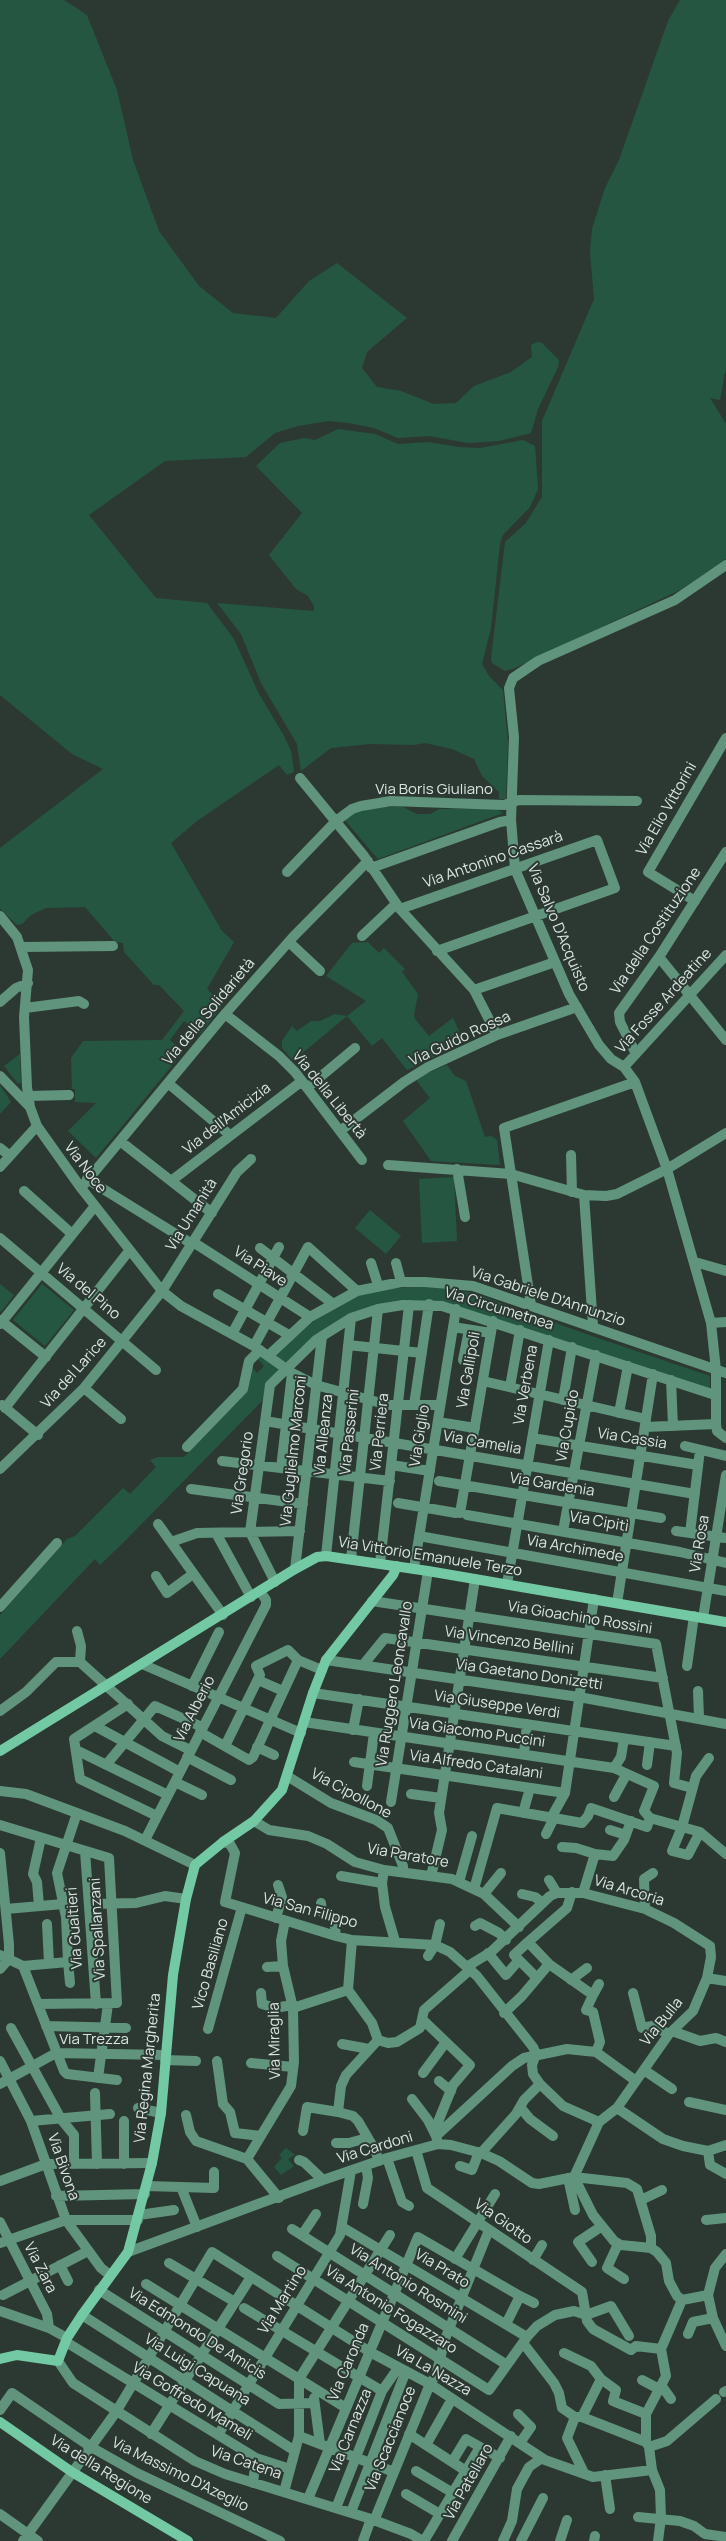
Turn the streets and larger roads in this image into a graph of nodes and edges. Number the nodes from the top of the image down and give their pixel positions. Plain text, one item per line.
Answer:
1 (726, 565) edge
2 (726, 738) edge
3 (300, 778) dead end
4 (511, 801) junction
5 (636, 801) dead end
6 (511, 820) junction
7 (336, 821) junction
8 (726, 852) edge
9 (369, 865) junction
10 (515, 869) junction
11 (287, 872) dead end
12 (695, 901) junction
13 (398, 906) junction
14 (0, 916) edge
15 (535, 916) junction
16 (362, 936) dead end
17 (288, 942) junction
18 (113, 946) dead end
19 (21, 947) junction
20 (437, 951) junction
21 (726, 954) edge
22 (659, 956) junction
23 (555, 962) junction
24 (320, 971) dead end
25 (28, 983) junction
26 (474, 990) junction
27 (690, 995) junction
28 (0, 1002) edge
29 (84, 1004) dead end
30 (577, 1007) junction
31 (25, 1008) junction
32 (225, 1014) junction
33 (497, 1035) junction
34 (726, 1040) edge
35 (356, 1048) dead end
36 (636, 1054) junction
37 (624, 1067) junction
38 (0, 1076) edge
39 (636, 1082) junction
40 (168, 1084) junction
41 (304, 1084) junction
42 (69, 1095) dead end
43 (28, 1096) junction
44 (30, 1107) junction
45 (37, 1126) junction
46 (340, 1131) junction
47 (726, 1133) edge
48 (230, 1135) junction
49 (120, 1141) junction
50 (0, 1148) edge
51 (571, 1155) dead end
52 (10, 1156) junction
53 (251, 1159) dead end
54 (362, 1160) dead end
55 (388, 1165) dead end
56 (0, 1167) edge
57 (457, 1169) junction
58 (666, 1169) junction
59 (511, 1174) junction
60 (172, 1182) junction
61 (84, 1183) junction
62 (24, 1191) dead end
63 (572, 1192) junction
64 (584, 1195) junction
65 (95, 1206) junction
66 (212, 1213) junction
67 (466, 1217) dead end
68 (72, 1234) junction
69 (0, 1238) edge
70 (192, 1243) junction
71 (279, 1247) dead end
72 (260, 1248) dead end
73 (129, 1251) junction
74 (273, 1258) junction
75 (695, 1262) junction
76 (371, 1263) dead end
77 (396, 1263) dead end
78 (726, 1271) edge
79 (42, 1274) junction
80 (294, 1274) junction
81 (401, 1282) junction
82 (259, 1284) junction
83 (378, 1285) junction
84 (162, 1290) junction
85 (358, 1291) junction
86 (218, 1294) dead end
87 (280, 1298) junction
88 (332, 1303) junction
89 (429, 1304) junction
90 (409, 1305) junction
91 (531, 1305) junction
92 (84, 1309) junction
93 (378, 1309) junction
94 (456, 1309) junction
95 (245, 1310) junction
96 (310, 1317) junction
97 (351, 1318) junction
98 (493, 1321) junction
99 (1, 1322) edge
100 (267, 1322) junction
101 (726, 1322) edge
102 (712, 1323) junction
103 (593, 1326) junction
104 (453, 1328) junction
105 (468, 1330) junction
106 (520, 1330) junction
107 (491, 1333) junction
108 (232, 1334) junction
109 (289, 1335) junction
110 (322, 1336) junction
111 (549, 1340) junction
112 (122, 1341) junction
113 (348, 1345) junction
114 (572, 1347) junction
115 (374, 1348) junction
116 (261, 1351) junction
117 (404, 1351) junction
118 (422, 1353) junction
119 (596, 1355) junction
120 (46, 1356) junction
121 (463, 1360) dead end
122 (628, 1366) junction
123 (285, 1368) junction
124 (156, 1370) dead end
125 (721, 1371) edge
126 (653, 1374) junction
127 (671, 1380) junction
128 (482, 1381) junction
129 (316, 1385) junction
130 (510, 1387) junction
131 (84, 1388) junction
132 (343, 1393) junction
133 (540, 1394) junction
134 (715, 1396) junction
135 (368, 1400) junction
136 (563, 1400) junction
137 (726, 1402) edge
138 (398, 1404) junction
139 (414, 1405) junction
140 (440, 1405) junction
141 (586, 1405) junction
142 (3, 1406) edge
143 (619, 1413) junction
144 (121, 1419) dead end
145 (265, 1421) junction
146 (438, 1422) junction
147 (646, 1423) junction
148 (716, 1424) junction
149 (286, 1425) junction
150 (673, 1426) junction
151 (475, 1428) junction
152 (311, 1429) junction
153 (38, 1434) junction
154 (339, 1434) junction
155 (364, 1438) junction
156 (532, 1438) junction
157 (726, 1438) edge
158 (394, 1443) junction
159 (579, 1446) junction
160 (684, 1446) dead end
161 (187, 1447) dead end
162 (433, 1450) junction
163 (700, 1450) junction
164 (470, 1456) junction
165 (640, 1456) junction
166 (726, 1456) edge
167 (222, 1461) dead end
168 (391, 1464) junction
169 (259, 1465) junction
170 (698, 1465) junction
171 (527, 1466) junction
172 (281, 1468) junction
173 (0, 1469) edge
174 (307, 1471) junction
175 (430, 1471) junction
176 (334, 1474) junction
177 (574, 1474) junction
178 (726, 1475) edge
179 (360, 1478) junction
180 (390, 1481) junction
181 (439, 1481) dead end
182 (636, 1484) junction
183 (465, 1486) junction
184 (191, 1489) dead end
185 (695, 1494) junction
186 (522, 1495) junction
187 (255, 1497) junction
188 (398, 1503) dead end
189 (569, 1503) junction
190 (303, 1504) junction
191 (424, 1507) junction
192 (631, 1513) junction
193 (461, 1514) junction
194 (661, 1518) dead end
195 (518, 1523) junction
196 (158, 1524) dead end
197 (300, 1531) junction
198 (563, 1531) junction
199 (676, 1531) dead end
200 (250, 1532) junction
201 (216, 1533) junction
202 (690, 1533) junction
203 (419, 1536) junction
204 (721, 1538) edge
205 (171, 1542) junction
206 (626, 1542) junction
207 (57, 1543) dead end
208 (512, 1553) junction
209 (326, 1556) junction
210 (351, 1559) junction
211 (712, 1560) junction
212 (380, 1563) junction
213 (726, 1563) edge
214 (396, 1566) junction
215 (414, 1568) junction
216 (295, 1570) junction
217 (428, 1570) junction
218 (621, 1573) junction
219 (193, 1574) junction
220 (156, 1576) dead end
221 (475, 1579) junction
222 (275, 1582) junction
223 (507, 1584) junction
224 (708, 1588) junction
225 (726, 1591) edge
226 (256, 1594) junction
227 (594, 1599) junction
228 (372, 1601) junction
229 (617, 1603) junction
230 (0, 1607) edge
231 (422, 1608) junction
232 (223, 1615) junction
233 (470, 1616) junction
234 (699, 1617) junction
235 (726, 1622) edge
236 (77, 1631) dead end
237 (220, 1632) dead end
238 (589, 1634) junction
239 (416, 1642) junction
240 (464, 1649) junction
241 (298, 1660) junction
242 (80, 1662) junction
243 (142, 1664) junction
244 (324, 1665) junction
245 (363, 1665) junction
246 (688, 1666) dead end
247 (584, 1667) junction
248 (412, 1673) junction
249 (663, 1678) junction
250 (258, 1680) junction
251 (460, 1680) junction
252 (107, 1684) junction
253 (192, 1686) junction
254 (283, 1691) junction
255 (698, 1691) dead end
256 (313, 1693) junction
257 (217, 1697) junction
258 (579, 1697) junction
259 (359, 1699) junction
260 (128, 1704) junction
261 (406, 1706) junction
262 (244, 1708) junction
263 (0, 1711) edge
264 (670, 1712) junction
265 (454, 1714) junction
266 (699, 1718) junction
267 (144, 1719) junction
268 (270, 1719) junction
269 (527, 1724) junction
270 (726, 1724) edge
271 (95, 1726) junction
272 (302, 1728) junction
273 (201, 1729) junction
274 (354, 1730) junction
275 (574, 1731) junction
276 (374, 1733) junction
277 (401, 1737) junction
278 (624, 1739) junction
279 (650, 1742) junction
280 (124, 1743) junction
281 (450, 1744) junction
282 (225, 1746) junction
283 (676, 1746) junction
284 (257, 1747) junction
285 (76, 1750) junction
286 (0, 1751) edge
287 (189, 1753) junction
288 (274, 1754) dead end
289 (524, 1754) junction
290 (709, 1758) dead end
291 (570, 1761) junction
292 (354, 1762) dead end
293 (370, 1764) junction
294 (106, 1765) junction
295 (647, 1765) dead end
296 (396, 1768) junction
297 (614, 1768) junction
298 (180, 1772) junction
299 (445, 1775) junction
300 (626, 1775) junction
301 (287, 1776) junction
302 (231, 1780) dead end
303 (175, 1782) junction
304 (367, 1786) dead end
305 (530, 1788) junction
306 (692, 1788) junction
307 (0, 1791) edge
308 (565, 1792) junction
309 (411, 1794) dead end
310 (168, 1795) junction
311 (202, 1795) dead end
312 (614, 1797) dead end
313 (441, 1798) junction
314 (391, 1802) dead end
315 (77, 1813) junction
316 (524, 1813) junction
317 (157, 1816) junction
318 (552, 1818) junction
319 (650, 1818) junction
320 (254, 1821) junction
321 (631, 1821) junction
322 (0, 1825) edge
323 (682, 1827) junction
324 (610, 1830) dead end
325 (700, 1832) junction
326 (546, 1834) dead end
327 (626, 1835) junction
328 (472, 1836) dead end
329 (41, 1838) junction
330 (145, 1840) junction
331 (223, 1842) junction
332 (66, 1845) junction
333 (562, 1847) dead end
334 (85, 1851) junction
335 (0, 1854) edge
336 (595, 1854) junction
337 (726, 1854) edge
338 (195, 1865) junction
339 (384, 1870) junction
340 (403, 1872) junction
341 (501, 1873) dead end
342 (653, 1873) dead end
343 (341, 1876) dead end
344 (431, 1876) junction
345 (549, 1880) dead end
346 (459, 1882) junction
347 (382, 1883) junction
348 (278, 1885) dead end
349 (474, 1889) junction
350 (572, 1892) junction
351 (583, 1893) junction
352 (484, 1894) junction
353 (522, 1894) dead end
354 (556, 1894) junction
355 (186, 1899) junction
356 (321, 1903) dead end
357 (543, 1903) junction
358 (64, 1904) junction
359 (89, 1904) junction
360 (113, 1904) junction
361 (39, 1906) junction
362 (242, 1907) junction
363 (645, 1909) junction
364 (4, 1916) edge
365 (281, 1919) junction
366 (47, 1924) dead end
367 (440, 1924) dead end
368 (475, 1926) dead end
369 (519, 1927) junction
370 (336, 1936) junction
371 (352, 1940) junction
372 (506, 1940) junction
373 (395, 1941) junction
374 (528, 1942) junction
375 (434, 1945) junction
376 (710, 1946) joint
377 (488, 1953) junction
378 (428, 1956) dead end
379 (5, 1957) edge
380 (519, 1960) junction
381 (68, 1962) junction
382 (49, 1964) junction
383 (548, 1964) junction
384 (28, 1965) junction
385 (283, 1966) junction
386 (267, 1967) dead end
387 (469, 1967) junction
388 (587, 1968) dead end
389 (0, 1969) edge
390 (537, 1978) junction
391 (707, 1978) junction
392 (571, 1980) junction
393 (726, 1981) edge
394 (70, 1983) dead end
395 (599, 1984) dead end
396 (348, 1990) junction
397 (261, 1993) dead end
398 (633, 1993) dead end
399 (593, 1995) junction
400 (38, 2004) junction
401 (96, 2004) junction
402 (113, 2004) junction
403 (292, 2007) junction
404 (504, 2013) junction
405 (422, 2019) junction
406 (46, 2026) junction
407 (105, 2027) junction
408 (11, 2028) dead end
409 (126, 2028) dead end
410 (208, 2029) dead end
411 (671, 2032) junction
412 (378, 2040) junction
413 (446, 2042) junction
414 (726, 2042) edge
415 (342, 2044) dead end
416 (369, 2049) junction
417 (596, 2052) junction
418 (56, 2053) junction
419 (101, 2053) junction
420 (540, 2053) junction
421 (165, 2058) junction
422 (0, 2061) edge
423 (196, 2061) dead end
424 (216, 2061) dead end
425 (251, 2063) dead end
426 (32, 2066) junction
427 (293, 2067) junction
428 (644, 2070) junction
429 (423, 2073) dead end
430 (10, 2078) junction
431 (98, 2078) junction
432 (116, 2080) dead end
433 (439, 2081) dead end
434 (636, 2081) junction
435 (0, 2084) edge
436 (540, 2084) junction
437 (672, 2089) dead end
438 (450, 2090) junction
439 (95, 2093) dead end
440 (412, 2098) dead end
441 (689, 2102) dead end
442 (520, 2107) junction
443 (138, 2108) dead end
444 (617, 2108) junction
445 (726, 2110) edge
446 (338, 2112) junction
447 (161, 2113) junction
448 (110, 2114) dead end
449 (96, 2115) junction
450 (186, 2115) dead end
451 (61, 2119) junction
452 (31, 2121) junction
453 (124, 2121) dead end
454 (599, 2122) junction
455 (303, 2131) dead end
456 (261, 2136) junction
457 (553, 2136) dead end
458 (366, 2138) junction
459 (437, 2140) junction
460 (336, 2143) dead end
461 (726, 2145) edge
462 (416, 2150) junction
463 (710, 2150) junction
464 (480, 2153) junction
465 (247, 2159) junction
466 (299, 2160) dead end
467 (383, 2160) junction
468 (152, 2163) junction
469 (46, 2164) junction
470 (74, 2164) junction
471 (97, 2164) junction
472 (124, 2164) junction
473 (366, 2166) junction
474 (460, 2166) dead end
475 (351, 2171) junction
476 (214, 2172) dead end
477 (723, 2173) edge
478 (571, 2177) junction
479 (323, 2180) junction
480 (0, 2181) edge
481 (182, 2187) junction
482 (146, 2190) junction
483 (662, 2190) dead end
484 (495, 2194) dead end
485 (56, 2196) junction
486 (279, 2198) junction
487 (641, 2200) junction
488 (363, 2204) dead end
489 (409, 2206) dead end
490 (174, 2210) dead end
491 (575, 2210) dead end
492 (316, 2214) dead end
493 (139, 2217) junction
494 (66, 2220) junction
495 (706, 2220) dead end
496 (724, 2221) edge
497 (0, 2222) edge
498 (478, 2222) junction
499 (602, 2226) junction
500 (342, 2227) junction
501 (197, 2228) junction
502 (292, 2229) dead end
503 (489, 2230) junction
504 (390, 2235) dead end
505 (302, 2236) junction
506 (4, 2242) edge
507 (618, 2244) junction
508 (542, 2245) dead end
509 (651, 2248) junction
510 (88, 2250) junction
511 (380, 2250) junction
512 (128, 2252) junction
513 (330, 2253) junction
514 (726, 2254) edge
515 (277, 2256) dead end
516 (455, 2259) junction
517 (533, 2260) junction
518 (592, 2262) dead end
519 (168, 2263) dead end
520 (60, 2265) junction
521 (406, 2265) junction
522 (474, 2269) junction
523 (110, 2275) junction
524 (365, 2275) junction
525 (251, 2277) junction
526 (195, 2279) junction
527 (314, 2279) junction
528 (624, 2279) dead end
529 (30, 2281) junction
530 (68, 2281) dead end
531 (146, 2284) dead end
532 (99, 2290) junction
533 (394, 2294) junction
534 (3, 2295) dead end
535 (708, 2295) junction
536 (520, 2296) junction
537 (462, 2298) junction
538 (682, 2300) junction
539 (348, 2301) junction
540 (234, 2302) junction
541 (534, 2303) dead end
542 (180, 2305) junction
543 (297, 2306) junction
544 (244, 2308) dead end
545 (0, 2311) edge
546 (589, 2312) junction
547 (82, 2315) junction
548 (713, 2318) junction
549 (382, 2323) junction
550 (506, 2324) junction
551 (49, 2328) junction
552 (332, 2328) junction
553 (218, 2329) junction
554 (450, 2329) junction
555 (164, 2332) junction
556 (281, 2332) junction
557 (688, 2334) dead end
558 (629, 2336) dead end
559 (66, 2340) junction
560 (525, 2340) junction
561 (726, 2346) edge
562 (661, 2349) junction
563 (316, 2352) junction
564 (370, 2352) junction
565 (564, 2353) dead end
566 (201, 2355) junction
567 (148, 2357) junction
568 (265, 2357) junction
569 (438, 2358) junction
570 (0, 2359) edge
571 (58, 2361) junction
572 (507, 2365) junction
573 (402, 2369) junction
574 (299, 2377) junction
575 (359, 2378) junction
576 (601, 2379) junction
577 (185, 2380) junction
578 (642, 2380) dead end
579 (132, 2383) junction
580 (248, 2384) junction
581 (430, 2384) junction
582 (661, 2387) junction
583 (316, 2390) junction
584 (382, 2391) junction
585 (722, 2394) edge
586 (452, 2399) junction
587 (670, 2399) dead end
588 (314, 2403) junction
589 (169, 2406) junction
590 (300, 2408) junction
591 (346, 2408) junction
592 (0, 2410) edge
593 (233, 2410) junction
594 (116, 2412) junction
595 (518, 2414) dead end
596 (646, 2414) junction
597 (579, 2417) junction
598 (0, 2422) edge
599 (151, 2434) junction
600 (409, 2434) junction
601 (218, 2435) junction
602 (299, 2436) junction
603 (511, 2436) junction
604 (520, 2443) junction
605 (647, 2444) junction
606 (426, 2445) junction
607 (325, 2446) junction
608 (91, 2447) junction
609 (480, 2447) junction
610 (296, 2451) junction
611 (256, 2458) junction
612 (356, 2458) junction
613 (500, 2458) junction
614 (542, 2458) junction
615 (452, 2462) junction
616 (370, 2463) junction
617 (290, 2469) junction
618 (652, 2470) junction
619 (416, 2471) dead end
620 (466, 2471) junction
621 (72, 2472) junction
622 (394, 2472) junction
623 (584, 2473) junction
624 (605, 2475) junction
625 (253, 2483) junction
626 (284, 2492) junction
627 (453, 2493) junction
628 (406, 2494) dead end
629 (544, 2498) dead end
630 (308, 2500) junction
631 (336, 2508) junction
632 (610, 2509) dead end
633 (351, 2512) junction
634 (0, 2514) edge
635 (440, 2514) junction
636 (638, 2517) dead end
637 (661, 2518) junction
638 (373, 2520) junction
639 (567, 2520) dead end
640 (704, 2537) edge
641 (726, 2537) edge
642 (26, 2538) edge
643 (507, 2540) edge
644 (38, 2541) edge
645 (188, 2541) edge
646 (280, 2541) edge
647 (363, 2541) edge
648 (424, 2541) edge
649 (452, 2541) edge
650 (521, 2541) edge
651 (560, 2541) edge
652 (658, 2541) edge

1 - 4 street, Via Salvo D'Acquisto
2 - 12 street, Via Elio Vittorini
3 - 7 street
4 - 5 street, Via Boris Giuliano
4 - 6 street, Via Salvo D'Acquisto
4 - 7 street, Via Boris Giuliano
6 - 9 street, Via della Solidarietà
6 - 10 street, Via Salvo D'Acquisto
7 - 9 street
7 - 11 street, Via Boris Giuliano
8 - 12 street, Via della Costituzione
9 - 13 street
9 - 17 street, Via della Solidarietà
10 - 13 street, Via Antonino Cassarà
10 - 15 street, Via Salvo D'Acquisto
10 - 15 street, Via Antonino Cassarà
12 - 22 street, Via della Costituzione
13 - 16 street, Via Antonino Cassarà
13 - 20 street
14 - 19 street, Via Noce
15 - 20 street
15 - 23 street, Via Salvo D'Acquisto
17 - 24 street
17 - 32 street, Via della Solidarietà
18 - 19 street
19 - 25 street, Via Noce
20 - 26 street
21 - 27 street, Via Fosse Ardeatine
22 - 27 street
22 - 36 street, Via della Costituzione
23 - 26 street
23 - 30 street, Via Salvo D'Acquisto
25 - 28 street
25 - 31 street, Via Noce
26 - 33 street
27 - 34 street
27 - 36 street, Via Fosse Ardeatine
29 - 31 street
30 - 33 street, Via Guido Rossa
30 - 37 street, Via Salvo D'Acquisto
31 - 43 street, Via Noce
32 - 40 street, Via della Solidarietà
32 - 41 street, Via della Libertà
33 - 46 street, Via Guido Rossa
35 - 41 street, Via dell'Amicizia
36 - 37 street, Via Fosse Ardeatine
37 - 39 street, Via Salvo D'Acquisto
38 - 44 street
39 - 58 street, Via Salvo D'Acquisto
39 - 59 street
40 - 48 street
40 - 49 street, Via della Solidarietà
41 - 46 street, Via della Libertà
41 - 48 street, Via dell'Amicizia
42 - 43 street
43 - 44 street, Via Noce
44 - 45 street, Via Noce
45 - 52 street
45 - 61 street, Via Noce
46 - 54 street, Via della Libertà
47 - 58 street
48 - 60 street, Via dell'Amicizia
49 - 60 street
49 - 61 street, Via della Solidarietà
50 - 52 street
51 - 63 street
52 - 56 street
53 - 66 street, Via Umanità
55 - 57 street
57 - 59 street
57 - 67 street
58 - 64 street
58 - 75 street, Via Salvo D'Acquisto
59 - 63 street
59 - 91 street
60 - 66 street
61 - 65 street, Via Noce
61 - 70 street, Via Piave
62 - 68 street
63 - 64 street
64 - 103 street
65 - 68 street
65 - 73 street, Via Noce
66 - 70 street, Via Umanità
68 - 79 street
69 - 79 street, Via del Pino
70 - 82 street, Via Piave
70 - 84 street, Via Umanità
71 - 74 street
72 - 74 street
73 - 84 street, Via Noce
73 - 92 street
74 - 80 street
74 - 82 street
75 - 78 street
75 - 102 street, Via Salvo D'Acquisto
76 - 83 street
77 - 81 street
79 - 92 street, Via del Pino
79 - 99 street
80 - 85 street
80 - 87 street
80 - 88 street
81 - 83 street, Via Gabriele D'Annunzio
81 - 91 street, Via Gabriele D'Annunzio
82 - 87 street, Via Piave
82 - 95 street
83 - 85 street, Via Gabriele D'Annunzio
84 - 108 street, Via Noce
84 - 112 street, Via del Larice
85 - 88 street, Via Gabriele D'Annunzio
86 - 95 street
87 - 96 street, Via Piave
87 - 100 street
88 - 96 street, Via Gabriele D'Annunzio
89 - 90 street, Via Circumetnea
89 - 94 street, Via Circumetnea
89 - 118 street
90 - 93 street, Via Circumetnea
90 - 117 street, Via Perriera
91 - 103 street, Via Gabriele D'Annunzio
92 - 112 street, Via del Pino
92 - 120 street
93 - 97 street, Via Circumetnea
93 - 115 street, Via Passerini
94 - 98 street, Via Circumetnea
94 - 104 street, Via Giglio
95 - 100 street
95 - 108 street
96 - 109 street, Via Gabriele D'Annunzio
97 - 110 street, Via Circumetnea
97 - 113 street, Via Alleanza
98 - 106 street, Via Circumetnea
98 - 107 street, Via Gallipoli
99 - 120 street
100 - 109 street
100 - 116 street
101 - 102 street
102 - 125 street, Via Salvo D'Acquisto
103 - 125 street, Via Gabriele D'Annunzio
104 - 105 street
104 - 140 street, Via Giglio
105 - 107 street
105 - 121 street
106 - 111 street, Via Circumetnea
106 - 130 street
107 - 128 street, Via Gallipoli
108 - 116 street, Via Noce
109 - 116 street, Via Gabriele D'Annunzio
110 - 123 street, Via Circumetnea
110 - 129 street, Via Guglielmo Marconi
111 - 114 street, Via Circumetnea
111 - 133 street, Via Verbena
112 - 124 street, Via del Pino
112 - 131 street, Via del Larice
113 - 115 street
113 - 132 street, Via Alleanza
114 - 119 street, Via Circumetnea
114 - 136 street
115 - 117 street
115 - 135 street, Via Passerini
116 - 123 street, Via Noce
116 - 161 street
117 - 118 street
117 - 138 street, Via Perriera
118 - 139 street
119 - 122 street, Via Circumetnea
119 - 141 street, Via Cupido
120 - 142 street
122 - 126 street, Via Circumetnea
122 - 143 street
123 - 129 street, Via Noce
123 - 145 street, Via Gregorio
123 - 149 street
125 - 134 street, Via Salvo D'Acquisto
126 - 127 street, Via Circumetnea
126 - 147 street
127 - 134 street, Via Circumetnea
127 - 150 street
128 - 130 street
128 - 151 street, Via Gallipoli
129 - 132 street, Via Noce
129 - 152 street, Via Guglielmo Marconi
130 - 133 street
131 - 144 street
131 - 153 street, Via del Larice
132 - 135 street, Via Noce
132 - 154 street, Via Alleanza
133 - 136 street
133 - 156 street, Via Verbena
134 - 137 street, Via Circumetnea
134 - 148 street, Via Salvo D'Acquisto
135 - 138 street, Via Noce
135 - 155 street, Via Passerini
136 - 141 street
138 - 139 street, Via Noce
138 - 158 street, Via Perriera
139 - 140 street, Via Noce
140 - 146 street, Via Giglio
141 - 143 street
141 - 159 street, Via Cupido
142 - 153 street
143 - 147 street
145 - 149 street, Via Camelia
145 - 169 street, Via Gregorio
146 - 151 street
146 - 162 street, Via Giglio
147 - 150 street
147 - 165 street
148 - 150 street
148 - 157 street
149 - 152 street, Via Camelia
149 - 172 street
151 - 164 street, Via Gallipoli
152 - 154 street, Via Camelia
152 - 174 street, Via Guglielmo Marconi
153 - 173 street, Via del Larice
154 - 155 street, Via Camelia
154 - 176 street, Via Alleanza
155 - 158 street, Via Camelia
155 - 179 street, Via Passerini
156 - 159 street, Via Cassia
156 - 171 street, Via Verbena
158 - 162 street, Via Camelia
158 - 168 street, Via Perriera
159 - 165 street, Via Cassia
159 - 177 street, Via Cupido
160 - 163 street
162 - 164 street, Via Camelia
162 - 175 street, Via Giglio
163 - 166 street
163 - 170 street
164 - 171 street, Via Camelia
164 - 183 street, Via Gallipoli
165 - 170 street, Via Cassia
165 - 182 street
167 - 169 street
168 - 175 street
168 - 180 street, Via Perriera
169 - 172 street
169 - 187 street, Via Gregorio
170 - 185 street
171 - 177 street, Via Camelia
171 - 186 street, Via Verbena
172 - 174 street
174 - 176 street
174 - 190 street, Via Guglielmo Marconi
175 - 191 street, Via Giglio
176 - 179 street
176 - 209 street, Via Alleanza
177 - 182 street, Via Camelia
177 - 189 street, Via Cupido
178 - 204 street, Via Rosa
179 - 180 street
179 - 210 street, Via Passerini
180 - 212 street, Via Perriera
181 - 183 street, Via Gardenia
182 - 185 street, Via Camelia
182 - 192 street
183 - 186 street, Via Gardenia
183 - 193 street, Via Gallipoli
184 - 187 street
185 - 202 street
186 - 189 street, Via Gardenia
186 - 195 street, Via Verbena
187 - 190 street
187 - 200 street, Via Gregorio
188 - 191 street, Via Cipitì
189 - 192 street, Via Gardenia
189 - 198 street, Via Cupido
190 - 197 street, Via Guglielmo Marconi
191 - 193 street, Via Cipitì
191 - 203 street, Via Giglio
192 - 194 street, Via Gardenia
192 - 206 street
193 - 195 street, Via Cipitì
195 - 198 street, Via Cipitì
195 - 208 street, Via Verbena
196 - 205 street
197 - 200 street
197 - 216 street, Via Guglielmo Marconi
198 - 206 street, Via Cipitì
199 - 202 street
200 - 201 street
200 - 222 street, Via Gregorio
201 - 205 street
201 - 226 street
202 - 204 street
203 - 208 street, Via Archimede
203 - 215 street, Via Giglio
204 - 211 street, Via Rosa
205 - 219 street
206 - 211 street, Via Cipitì
206 - 218 street
207 - 230 street
208 - 218 street, Via Archimede
208 - 223 street, Via Verbena
209 - 210 street, Via Vittorio Emanuele Terzo
209 - 216 street, Via Vittorio Emanuele Terzo
210 - 212 street, Via Vittorio Emanuele Terzo
211 - 213 street, Via Cipitì
211 - 224 street, Via Rosa
212 - 214 street, Via Vittorio Emanuele Terzo
214 - 215 street, Via Vittorio Emanuele Terzo
214 - 228 street
215 - 217 street, Via Vittorio Emanuele Terzo
216 - 222 street, Via Vittorio Emanuele Terzo
217 - 221 street, Via Vittorio Emanuele Terzo
217 - 231 street, Via Ruggero Leoncavallo
218 - 224 street, Via Archimede
218 - 229 street
219 - 220 street
219 - 232 street
221 - 223 street, Via Vittorio Emanuele Terzo
221 - 233 street
222 - 226 street, Via Vittorio Emanuele Terzo
223 - 227 street, Via Vittorio Emanuele Terzo
224 - 225 street, Via Archimede
224 - 234 street, Via Rosa
226 - 232 street, Via Vittorio Emanuele Terzo
226 - 257 street, Via Alberio
227 - 229 street, Via Vittorio Emanuele Terzo
227 - 238 street
228 - 231 street, Via Gioachino Rossini
228 - 244 street
229 - 234 street, Via Vittorio Emanuele Terzo
231 - 233 street, Via Gioachino Rossini
231 - 239 street, Via Ruggero Leoncavallo
232 - 243 street, Via Vittorio Emanuele Terzo
233 - 238 street, Via Gioachino Rossini
233 - 240 street
234 - 235 street, Via Vittorio Emanuele Terzo
234 - 246 street, Via Rosa
236 - 242 street
237 - 253 street
238 - 247 street
238 - 249 street, Via Gioachino Rossini
239 - 240 street, Via Vincenzo Bellini
239 - 245 street, Via Vincenzo Bellini
239 - 248 street, Via Ruggero Leoncavallo
240 - 247 street, Via Vincenzo Bellini
240 - 251 street
241 - 244 street, Via Gaetano Donizetti
241 - 250 street, Via Gaetano Donizetti
241 - 254 street
242 - 252 street
242 - 263 street
243 - 252 street, Via Vittorio Emanuele Terzo
243 - 253 street, Via Giacomo Puccini
244 - 245 street, Via Gaetano Donizetti
244 - 256 street
245 - 248 street, Via Gaetano Donizetti
247 - 249 street, Via Vincenzo Bellini
247 - 258 street
248 - 251 street, Via Gaetano Donizetti
248 - 261 street, Via Ruggero Leoncavallo
249 - 264 street, Via Gioachino Rossini
250 - 254 street
250 - 262 street
251 - 258 street, Via Gaetano Donizetti
251 - 265 street
252 - 260 street
252 - 286 street, Via Vittorio Emanuele Terzo
253 - 257 street, Via Giacomo Puccini
254 - 268 street
255 - 266 street
256 - 259 street, Via Giuseppe Verdi
256 - 272 street
257 - 262 street, Via Giacomo Puccini
257 - 273 street, Via Alberio
258 - 264 street, Via Gaetano Donizetti
258 - 275 street
259 - 261 street, Via Giuseppe Verdi
259 - 274 street
260 - 267 street
260 - 271 street
261 - 265 street, Via Giuseppe Verdi
261 - 277 street, Via Ruggero Leoncavallo
262 - 268 street, Via Giacomo Puccini
262 - 282 street
264 - 266 street, Via Gaetano Donizetti
264 - 283 street, Via Gioachino Rossini
265 - 269 street, Via Giuseppe Verdi
265 - 281 street
266 - 270 street, Via Gaetano Donizetti
267 - 273 street
267 - 280 street
267 - 287 street
268 - 272 street, Via Giacomo Puccini
268 - 284 street
269 - 275 street, Via Giuseppe Verdi
269 - 289 street
271 - 280 street
271 - 285 street
272 - 274 street, Via Giacomo Puccini
272 - 301 street
273 - 282 street
273 - 287 street, Via Alberio
274 - 276 street, Via Giacomo Puccini
275 - 278 street, Via Giuseppe Verdi
275 - 291 street
276 - 277 street, Via Giacomo Puccini
276 - 293 street
277 - 281 street, Via Giacomo Puccini
277 - 296 street, Via Ruggero Leoncavallo
278 - 279 street, Via Giuseppe Verdi
278 - 297 street
279 - 283 street, Via Giuseppe Verdi
279 - 295 street
280 - 294 street
280 - 298 street
281 - 289 street, Via Giacomo Puccini
281 - 299 street
282 - 284 street
283 - 306 street, Via Gioachino Rossini
284 - 288 street
285 - 294 street
285 - 317 street
287 - 298 street, Via Alberio
287 - 302 street
289 - 291 street, Via Giacomo Puccini
290 - 306 street
291 - 297 street, Via Giacomo Puccini
291 - 308 street
292 - 293 street, Via Alfredo Catalani
293 - 296 street, Via Alfredo Catalani
293 - 304 street
294 - 310 street
296 - 299 street, Via Alfredo Catalani
296 - 314 street, Via Ruggero Leoncavallo
297 - 300 street
298 - 303 street, Via Alberio
299 - 305 street, Via Alfredo Catalani
299 - 313 street
300 - 312 street
300 - 319 street
301 - 320 street
301 - 340 street, Via Cipollone
303 - 310 street, Via Alberio
303 - 311 street
305 - 308 street, Via Alfredo Catalani
305 - 316 street
306 - 323 street
307 - 315 street
308 - 318 street
309 - 313 street
310 - 317 street, Via Alberio
313 - 344 street
315 - 330 street
315 - 332 street
316 - 318 street
316 - 349 street
317 - 330 street, Via Alberio
318 - 321 street
318 - 326 street
319 - 321 street
319 - 323 street
320 - 331 street
320 - 339 street, Via Paratore
321 - 327 street
322 - 329 street, Via Spallanzani
323 - 325 street
323 - 325 street
324 - 327 street
325 - 337 street
327 - 336 street
328 - 346 street
329 - 332 street, Via Spallanzani
329 - 361 street
330 - 338 street
331 - 338 street
331 - 362 street, Via San Filippo
332 - 334 street, Via Spallanzani
332 - 358 street
333 - 336 street
334 - 359 street, Via Gualtieri
334 - 360 street, Via Spallanzani
335 - 364 street
336 - 351 street
338 - 355 street, Via Regina Margherita
339 - 340 street, Via Paratore
339 - 347 street
340 - 344 street, Via Paratore
341 - 352 street
342 - 363 street
343 - 347 street
344 - 346 street, Via Paratore
345 - 354 street
346 - 349 street, Via Paratore
347 - 373 street
348 - 365 street, Via Miraglia
349 - 352 street, Via Paratore
350 - 351 street, Via Arcoria
350 - 354 street, Via Arcoria
350 - 374 street
351 - 363 street, Via Arcoria
352 - 369 street, Via Paratore
353 - 357 street
354 - 357 street, Via Arcoria
355 - 360 street
355 - 421 street, Via Regina Margherita
356 - 370 street
357 - 369 street, Via Arcoria
358 - 361 street
358 - 381 street
359 - 360 street
359 - 401 street, Via Gualtieri
360 - 402 street, Via Spallanzani
361 - 364 street
362 - 365 street, Via San Filippo
362 - 410 street, Vico Basiliano
363 - 376 street, Via Arcoria
364 - 379 street
365 - 370 street, Via San Filippo
365 - 385 street, Via Miraglia
366 - 382 street
367 - 375 street
368 - 372 street
369 - 372 street, Via Arcoria
370 - 371 street, Via San Filippo
371 - 373 street, Via San Filippo
371 - 396 street
372 - 377 street, Via Arcoria
373 - 375 street, Via San Filippo
374 - 380 street
374 - 383 street
375 - 378 street
375 - 387 street, Via San Filippo
376 - 391 street, Via Bulla
377 - 380 street
377 - 387 street, Via Arcoria
379 - 384 street
379 - 389 street
380 - 390 street
381 - 382 street
381 - 394 street
382 - 384 street
383 - 390 street
383 - 392 street
384 - 400 street
385 - 386 street
385 - 403 street, Via Miraglia
387 - 404 street, Via San Filippo
387 - 405 street, Via Arcoria
388 - 392 street
390 - 404 street
391 - 393 street
391 - 411 street, Via Bulla
392 - 399 street
395 - 399 street
396 - 403 street
396 - 412 street
397 - 403 street
398 - 411 street
399 - 417 street
400 - 401 street
400 - 406 street
401 - 402 street
402 - 407 street, Via Spallanzani
403 - 427 street, Via Miraglia
404 - 420 street, Via San Filippo
405 - 412 street, Via Arcoria
405 - 413 street
406 - 407 street
406 - 418 street
407 - 409 street
407 - 419 street, Via Spallanzani
408 - 426 street
411 - 414 street
411 - 428 street, Via Bulla
412 - 416 street
413 - 429 street
413 - 438 street
415 - 416 street
416 - 446 street
417 - 420 street
417 - 434 street
418 - 419 street, Via Trezza
418 - 426 street, Via Trezza
418 - 431 street
419 - 421 street, Via Trezza
419 - 431 street, Via Spallanzani
420 - 436 street
420 - 459 street
421 - 423 street, Via Trezza
421 - 447 street, Via Regina Margherita
422 - 430 street, Via Bivona
424 - 456 street
425 - 427 street
426 - 430 street, Via Trezza
426 - 451 street
427 - 456 street, Via Miraglia
428 - 434 street, Via Bulla
428 - 437 street
430 - 435 street, Via Trezza
430 - 452 street, Via Bivona
431 - 432 street
433 - 438 street
434 - 444 street, Via Bulla
436 - 442 street
436 - 454 street
438 - 459 street
439 - 449 street
440 - 459 street
441 - 445 street
442 - 457 street
442 - 464 street
443 - 447 street
444 - 454 street
444 - 463 street
446 - 455 street
446 - 458 street
447 - 468 street, Via Regina Margherita
448 - 449 street
449 - 451 street
449 - 471 street
450 - 465 street
451 - 452 street
451 - 470 street
452 - 469 street, Via Bivona
453 - 472 street
454 - 478 street
456 - 465 street, Via Miraglia
458 - 460 street
458 - 467 street
459 - 462 street, Via Cardoni
459 - 464 street, Via Cardoni
461 - 463 street
462 - 467 street, Via Cardoni
462 - 498 street, Via Giotto
463 - 477 street
464 - 474 street
464 - 478 street, Via Cardoni
465 - 486 street
466 - 479 street
467 - 473 street, Via Cardoni
467 - 489 street
468 - 472 street
468 - 482 street, Via Regina Margherita
469 - 470 street
469 - 480 street
469 - 485 street, Via Bivona
470 - 471 street
471 - 472 street
473 - 475 street, Via Cardoni
473 - 488 street
475 - 479 street, Via Cardoni
475 - 500 street, Via Martino
476 - 481 street
478 - 487 street, Via Cardoni
478 - 491 street
478 - 499 street
479 - 486 street, Via Cardoni
481 - 482 street
481 - 501 street
482 - 485 street
482 - 493 street, Via Regina Margherita
483 - 487 street
484 - 498 street
485 - 494 street, Via Bivona
486 - 501 street, Via Cardoni
487 - 509 street
490 - 493 street
492 - 505 street
493 - 494 street
493 - 512 street, Via Regina Margherita
494 - 506 street
494 - 510 street, Via Bivona
495 - 496 street
497 - 506 street, Via Zara
498 - 503 street, Via Giotto
498 - 516 street
499 - 507 street
499 - 518 street
500 - 511 street, Via Prato
500 - 513 street, Via Martino
501 - 512 street, Via Cardoni
502 - 505 street, Via Antonio Rosmini
503 - 517 street, Via Giotto
503 - 522 street, Via Scaccianoce
504 - 511 street
505 - 513 street, Via Antonio Rosmini
506 - 529 street, Via Zara
507 - 509 street
507 - 528 street
508 - 517 street
509 - 538 street
510 - 520 street
510 - 523 street, Via Bivona
511 - 521 street, Via Prato
511 - 524 street
512 - 523 street, Via Regina Margherita
513 - 524 street, Via Antonio Rosmini
513 - 527 street, Via Martino
514 - 535 street
515 - 527 street, Via Antonio Fogazzaro
516 - 521 street, Via Caronda
516 - 522 street
517 - 546 street, Via Giotto
519 - 526 street
520 - 529 street
520 - 530 street
521 - 533 street, Via Caronda
521 - 537 street, Via Prato
522 - 536 street
522 - 537 street, Via Scaccianoce
523 - 532 street, Via Regina Margherita
524 - 533 street, Via Antonio Rosmini
524 - 539 street
525 - 526 street, Via La Nazza
525 - 540 street
525 - 543 street, Via La Nazza
526 - 540 street
526 - 542 street
527 - 539 street, Via Antonio Fogazzaro
527 - 543 street, Via Martino
529 - 534 street
529 - 551 street, Via Zara
531 - 542 street
532 - 547 street, Via Regina Margherita
532 - 555 street, Via Edmondo De Amicis
533 - 549 street, Via Caronda
533 - 554 street, Via Antonio Rosmini
535 - 538 street
535 - 548 street
536 - 541 street
536 - 550 street
537 - 550 street, Via Prato
537 - 554 street, Via Scaccianoce
538 - 562 street
539 - 549 street, Via Antonio Fogazzaro
539 - 552 street
540 - 553 street
542 - 553 street
542 - 555 street
543 - 552 street, Via La Nazza
543 - 556 street, Via Martino
544 - 556 street
545 - 551 street, Via Goffredo Mameli
546 - 558 street
546 - 560 street
546 - 562 street, Via Giotto
547 - 559 street, Via Regina Margherita
547 - 567 street, Via Luigi Capuana
548 - 557 street
548 - 561 street
549 - 564 street, Via Caronda
549 - 569 street, Via Antonio Fogazzaro
550 - 560 street, Via Prato
551 - 559 street, Via Goffredo Mameli
552 - 563 street
552 - 564 street, Via La Nazza
553 - 566 street
553 - 568 street
554 - 569 street, Via Scaccianoce
554 - 572 street, Via Antonio Rosmini
555 - 566 street, Via Edmondo De Amicis
555 - 567 street
556 - 563 street
556 - 568 street, Via Martino
559 - 571 street, Via Regina Margherita
559 - 579 street, Via Goffredo Mameli
560 - 572 street
560 - 597 street
562 - 582 street
563 - 574 street
563 - 575 street
564 - 573 street, Via La Nazza
564 - 575 street, Via Caronda
565 - 576 street
566 - 577 street
566 - 580 street, Via Edmondo De Amicis
567 - 577 street, Via Luigi Capuana
567 - 579 street
568 - 574 street
568 - 580 street, Via Martino
569 - 572 street, Via Antonio Fogazzaro
569 - 581 street, Via Scaccianoce
570 - 571 street
571 - 594 street, Via Catena
573 - 581 street, Via La Nazza
573 - 584 street, Via Carnazza
573 - 616 street
574 - 583 street
574 - 590 street
575 - 584 street
575 - 591 street, Via Caronda
576 - 596 street
576 - 597 street
577 - 589 street
577 - 593 street, Via Luigi Capuana
578 - 582 street
579 - 589 street, Via Goffredo Mameli
579 - 594 street
580 - 590 street, Via Edmondo De Amicis
580 - 593 street, Via Martino
581 - 586 street, Via La Nazza
581 - 600 street, Via Scaccianoce
582 - 587 street
582 - 596 street
583 - 588 street
583 - 591 street
584 - 612 street, Via Carnazza
585 - 605 street
586 - 603 street, Via La Nazza
586 - 606 street
588 - 590 street
588 - 607 street
589 - 599 street
589 - 601 street, Via Goffredo Mameli
590 - 602 street
591 - 607 street, Via Caronda
592 - 608 street, Via Massimo D'Azeglio
593 - 601 street, Via Martino
593 - 610 street, Via Luigi Capuana
594 - 599 street, Via Catena
594 - 608 street
595 - 604 street
596 - 605 street
597 - 605 street
597 - 623 street
598 - 621 street, Via della Regione
599 - 625 street, Via Catena
600 - 606 street
600 - 622 street, Via Scaccianoce
601 - 611 street, Via Goffredo Mameli
602 - 607 street
602 - 610 street
603 - 604 street, Via La Nazza
603 - 613 street, Via Patellaro
604 - 614 street, Via La Nazza
605 - 618 street
606 - 615 street
607 - 612 street
607 - 630 street, Via Caronda
608 - 621 street
608 - 646 street, Via Massimo D'Azeglio
609 - 613 street
609 - 615 street
609 - 620 street
610 - 617 street
611 - 617 street, Via Goffredo Mameli
611 - 625 street
612 - 616 street
612 - 631 street, Via Carnazza
613 - 649 street, Via Patellaro
614 - 623 street, Via La Nazza
614 - 643 street
615 - 620 street
616 - 622 street
616 - 633 street
617 - 626 street
618 - 624 street, Via La Nazza
618 - 637 street
619 - 627 street
620 - 627 street
621 - 642 street
621 - 645 street, Via della Regione
622 - 638 street, Via Scaccianoce
623 - 624 street, Via La Nazza
624 - 632 street
625 - 626 street, Via Catena
626 - 630 street, Via Catena
627 - 635 street
628 - 635 street
629 - 650 street
630 - 631 street, Via Catena
631 - 633 street, Via Catena
633 - 638 street, Via Catena
634 - 642 street
635 - 648 street
636 - 637 street
637 - 640 street
637 - 652 street
638 - 647 street, Via Scaccianoce
638 - 648 street, Via Catena
639 - 651 street
640 - 641 street
642 - 644 street

